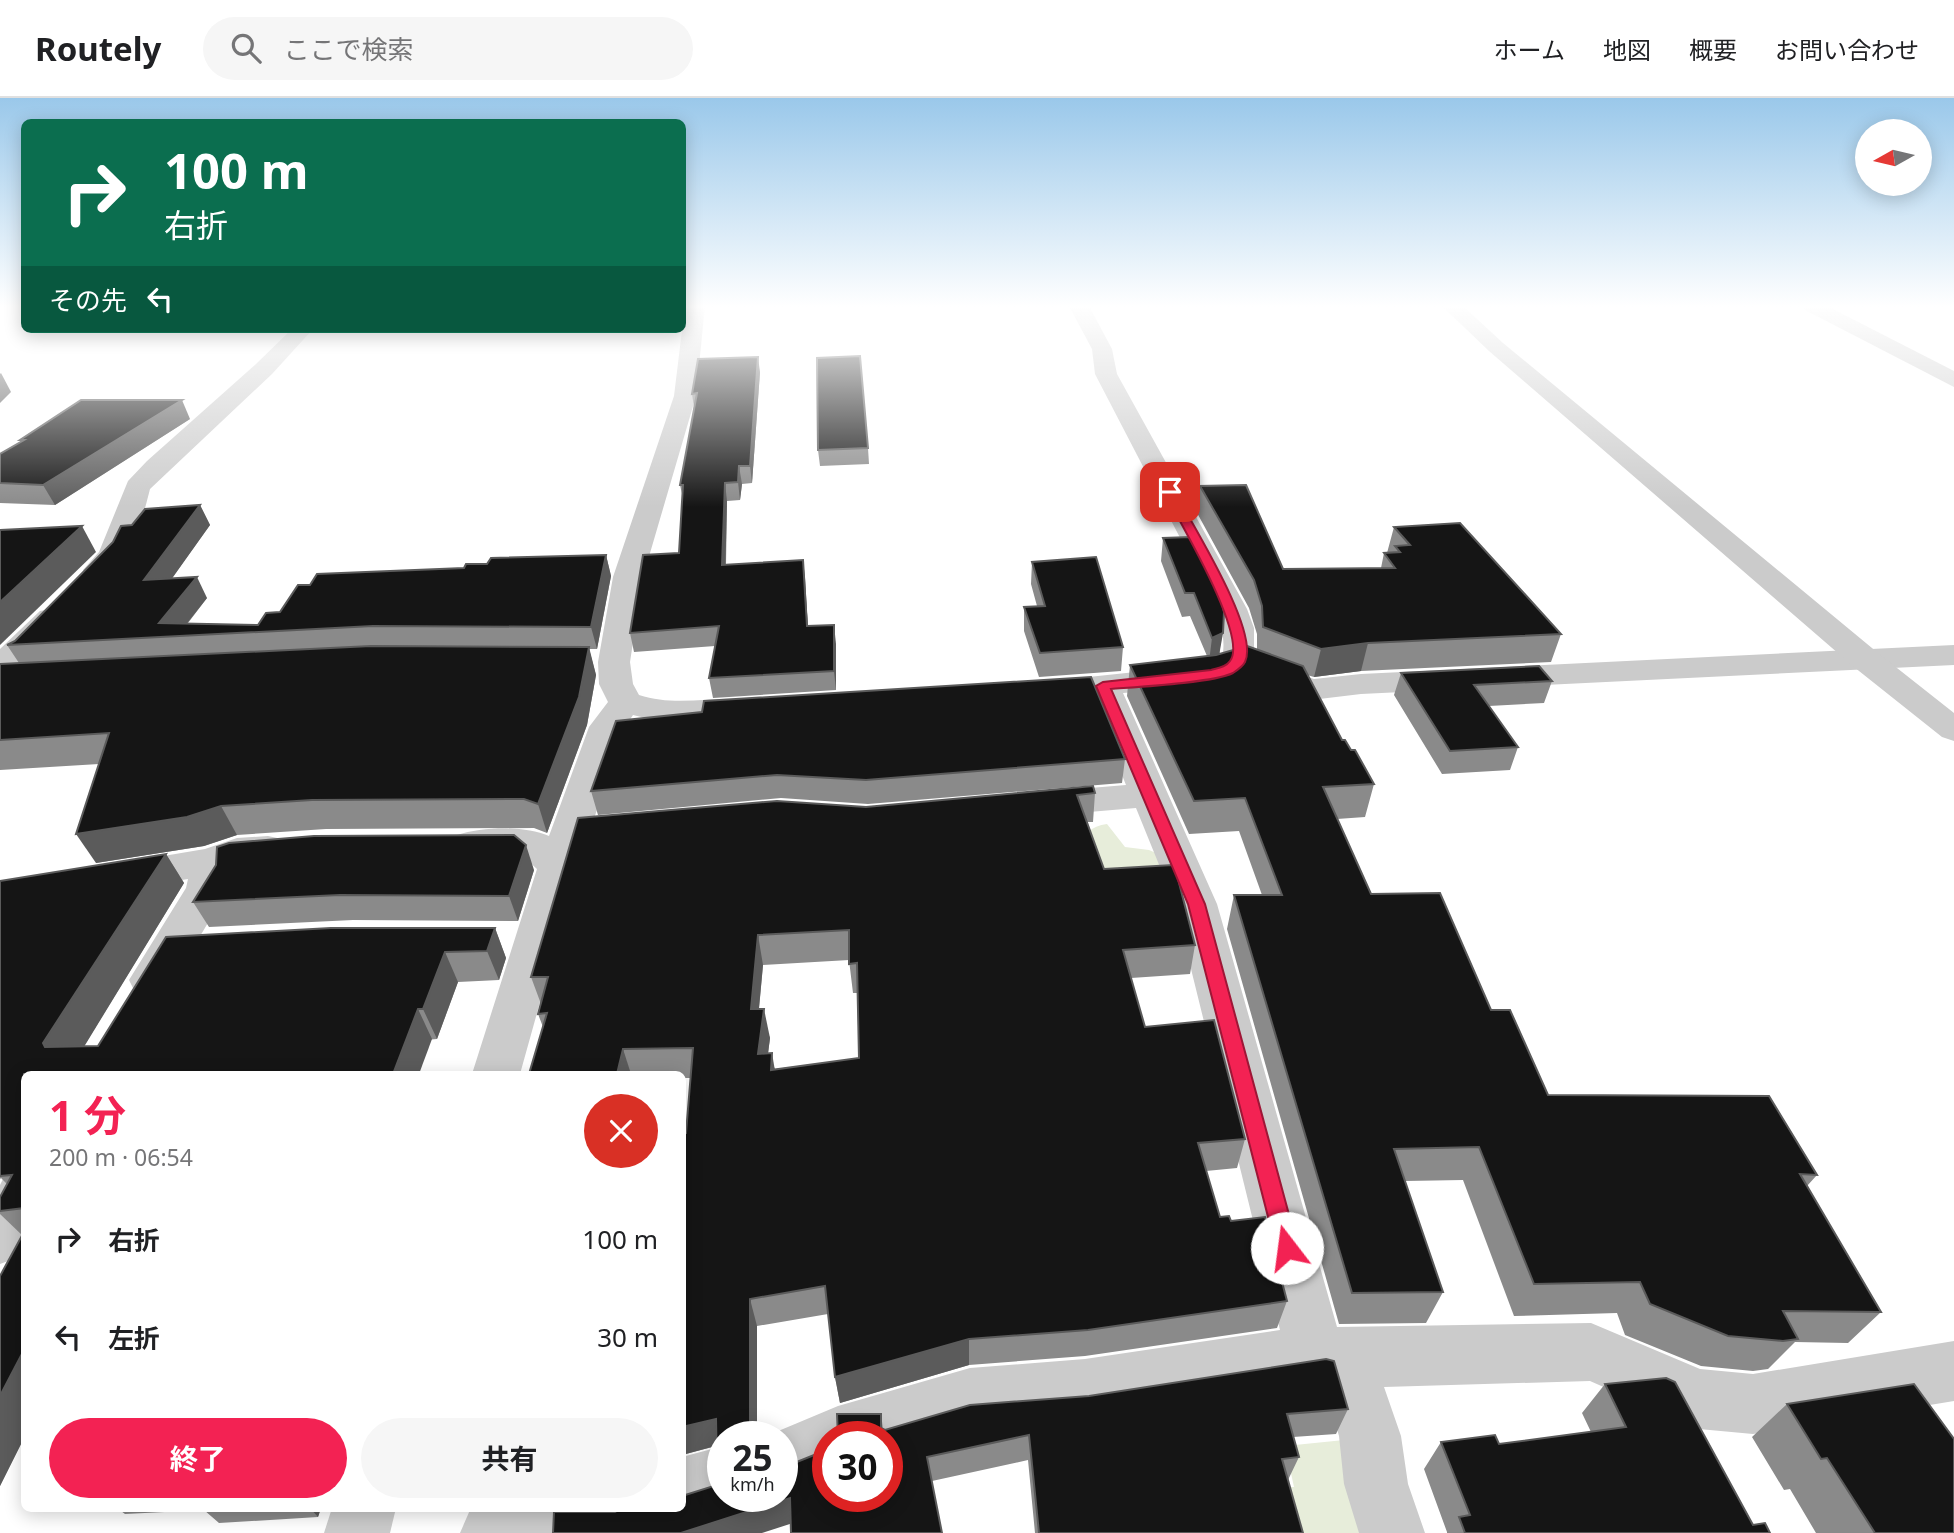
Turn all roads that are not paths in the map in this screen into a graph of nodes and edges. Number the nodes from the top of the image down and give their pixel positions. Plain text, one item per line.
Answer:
1 (260, 373) edge
2 (688, 373) edge
3 (1107, 373) edge
4 (1527, 373) edge
5 (83, 584) edge
6 (64, 604) edge
7 (1954, 655) edge
8 (1866, 660) junction
9 (0, 662) edge
10 (1238, 662) junction
11 (39, 677) edge
12 (0, 680) edge
13 (1103, 686) junction
14 (1022, 692) edge
15 (625, 702) junction
16 (777, 708) edge
17 (1954, 730) edge
18 (1148, 795) junction
19 (1001, 808) edge
20 (610, 830) edge
21 (438, 843) edge
22 (300, 847) edge
23 (564, 850) junction
24 (210, 862) junction
25 (94, 880) edge
26 (222, 945) edge
27 (170, 949) junction
28 (127, 1019) edge
29 (495, 1071) edge
30 (1330, 1356) junction
31 (1954, 1371) edge
32 (892, 1421) edge
33 (707, 1482) edge
34 (686, 1488) edge
35 (363, 1512) edge
36 (595, 1512) edge
37 (357, 1533) edge
38 (492, 1533) edge
39 (1392, 1533) edge

1 - 5 street
2 - 15 street
3 - 10 street
4 - 8 street
6 - 9 street
7 - 8 street
8 - 10 street
8 - 17 street
10 - 13 street
11 - 12 street
13 - 14 street
13 - 18 street
15 - 16 street
15 - 23 street
18 - 19 street
18 - 30 street
20 - 23 street
21 - 23 street
22 - 24 street
23 - 29 street
24 - 25 street
24 - 27 street
26 - 27 street
27 - 28 street
30 - 31 street
30 - 32 street
30 - 39 street
33 - 34 street
35 - 37 street
36 - 38 street

